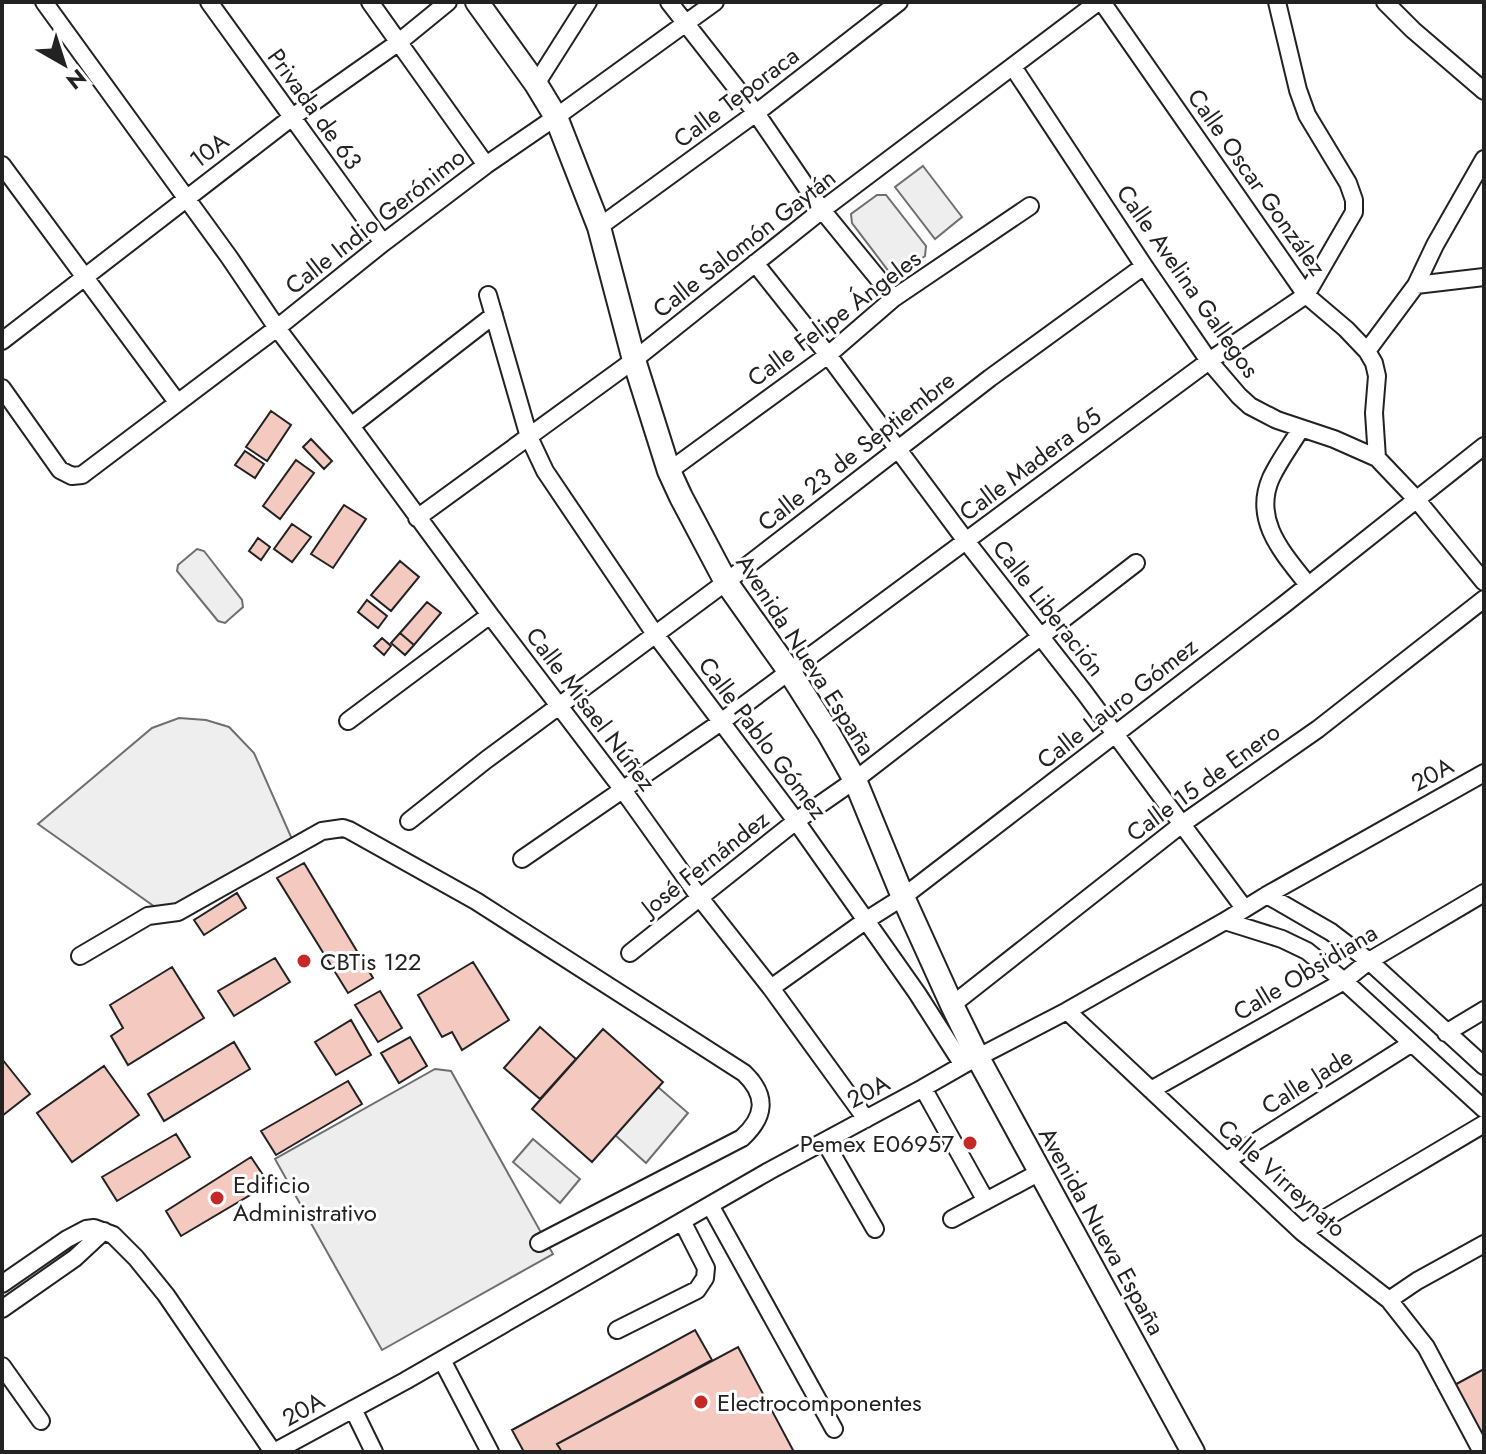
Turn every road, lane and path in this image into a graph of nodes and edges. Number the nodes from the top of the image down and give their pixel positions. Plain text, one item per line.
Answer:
1 (44, 2) edge
2 (209, 2) edge
3 (370, 2) edge
4 (448, 2) edge
5 (477, 2) edge
6 (588, 2) edge
7 (669, 2) edge
8 (715, 2) edge
9 (899, 2) edge
10 (1100, 2) edge
11 (1277, 2) edge
12 (1385, 2) edge
13 (686, 24) junction
14 (399, 42) junction
15 (1013, 67) junction
16 (536, 84) junction
17 (1484, 91) edge
18 (756, 113) junction
19 (556, 117) junction
20 (291, 118) junction
21 (1484, 159) edge
22 (2, 165) edge
23 (486, 165) junction
24 (186, 199) junction
25 (1030, 206) dead end
26 (822, 210) junction
27 (599, 227) junction
28 (383, 243) junction
29 (755, 263) junction
30 (1144, 266) junction
31 (1484, 277) edge
32 (84, 278) junction
33 (1416, 285) junction
34 (488, 295) dead end
35 (1306, 295) junction
36 (894, 298) junction
37 (494, 315) junction
38 (277, 328) junction
39 (2, 341) edge
40 (1367, 351) junction
41 (828, 355) junction
42 (634, 360) junction
43 (1209, 361) junction
44 (2, 388) edge
45 (177, 402) junction
46 (351, 426) junction
47 (1300, 430) junction
48 (529, 437) junction
49 (1484, 446) edge
50 (898, 448) junction
51 (1377, 458) junction
52 (669, 471) junction
53 (1417, 500) junction
54 (417, 518) junction
55 (966, 541) junction
56 (1136, 563) dead end
57 (726, 582) junction
58 (1484, 582) edge
59 (1308, 585) junction
60 (1484, 599) edge
61 (490, 615) junction
62 (655, 634) junction
63 (1040, 637) junction
64 (789, 671) junction
65 (560, 705) junction
66 (348, 721) dead end
67 (721, 722) junction
68 (1115, 735) junction
69 (1484, 773) edge
70 (855, 780) junction
71 (623, 790) junction
72 (409, 821) dead end
73 (796, 821) junction
74 (1182, 824) junction
75 (522, 859) dead end
76 (1484, 893) edge
77 (1267, 895) junction
78 (903, 897) junction
79 (700, 898) junction
80 (1244, 908) junction
81 (865, 921) junction
82 (1225, 921) junction
83 (630, 953) dead end
84 (80, 956) dead end
85 (1369, 961) junction
86 (1344, 981) junction
87 (771, 988) junction
88 (952, 1005) junction
89 (1484, 1010) edge
90 (1067, 1011) junction
91 (1446, 1033) junction
92 (1412, 1043) junction
93 (971, 1062) junction
94 (1484, 1066) edge
95 (923, 1088) junction
96 (1151, 1090) junction
97 (1484, 1109) edge
98 (866, 1119) junction
99 (1484, 1124) edge
100 (825, 1142) junction
101 (1227, 1160) junction
102 (1040, 1172) junction
103 (986, 1201) junction
104 (710, 1205) junction
105 (952, 1219) dead end
106 (682, 1221) junction
107 (875, 1229) dead end
108 (104, 1231) junction
109 (1302, 1232) junction
110 (539, 1243) dead end
111 (1484, 1244) edge
112 (2, 1284) edge
113 (1389, 1300) junction
114 (2, 1309) edge
115 (617, 1330) dead end
116 (442, 1360) junction
117 (2, 1366) edge
118 (353, 1409) junction
119 (41, 1421) dead end
120 (834, 1429) dead end
121 (273, 1452) edge
122 (374, 1452) edge
123 (490, 1452) edge
124 (1193, 1452) edge
125 (1482, 1452) edge

1 - 24 street, Calle Misael Núñez
2 - 20 street, Privada de 63
3 - 14 street
4 - 14 street, 10A
5 - 16 main road, Avenida Nueva España
6 - 16 street
7 - 13 street
8 - 13 street, Calle Indio Gerónimo
9 - 18 street, Calle Teporaca
10 - 15 street, Calle Salomón Gaytán
10 - 35 street, Calle Oscar González
11 - 35 street, Calle Madera 65
12 - 17 street
13 - 18 street
13 - 19 street, Calle Indio Gerónimo
14 - 20 street, 10A
14 - 23 street
15 - 26 street, Calle Salomón Gaytán
15 - 30 street, Calle Avelina Gallegos
16 - 19 main road, Avenida Nueva España
18 - 26 street
18 - 27 street, Calle Teporaca
19 - 23 street, Calle Indio Gerónimo
19 - 27 main road, Avenida Nueva España
20 - 24 street, 10A
20 - 28 street, Privada de 63
21 - 33 street
22 - 32 street
23 - 28 street, Calle Indio Gerónimo
24 - 32 street, 10A
24 - 38 street, Calle Misael Núñez
25 - 36 street, Calle Felipe Ángeles
26 - 29 street, Calle Salomón Gaytán
26 - 36 street
27 - 42 main road, Avenida Nueva España
28 - 38 street, Calle Indio Gerónimo
29 - 41 street, Calle Liberación
29 - 42 street, Calle Salomón Gaytán
30 - 43 street, Calle Avelina Gallegos
30 - 50 street, Calle 23 de Septiembre
31 - 33 street
32 - 39 street, 10A
32 - 45 street
33 - 40 street
34 - 37 street
35 - 40 street, Calle Oscar González
35 - 43 street, Calle Madera 65
36 - 41 street, Calle Felipe Ángeles
37 - 46 street
37 - 48 street
38 - 45 street, Calle Indio Gerónimo
38 - 46 street, Calle Misael Núñez
40 - 51 street
41 - 50 street, Calle Liberación
41 - 52 street, Calle Felipe Ángeles
42 - 48 street, Calle Salomón Gaytán
42 - 52 main road, Avenida Nueva España
43 - 47 street, Calle Avelina Gallegos
43 - 55 street, Calle Madera 65
44 - 45 street, Calle Indio Gerónimo
46 - 54 street, Calle Misael Núñez
47 - 51 street, Calle Avelina Gallegos
47 - 59 street
48 - 54 street, Calle Salomón Gaytán
48 - 62 street, Calle Pablo Gómez
49 - 53 street, Calle Lauro Gómez
50 - 55 street, Calle Liberación
50 - 57 street, Calle 23 de Septiembre
51 - 53 street
52 - 57 main road, Avenida Nueva España
53 - 58 street
53 - 59 street, Calle Lauro Gómez
54 - 61 street, Calle Misael Núñez
55 - 63 street, Calle Liberación
55 - 64 street, Calle Madera 65
56 - 63 street, José Fernández
57 - 62 street, Calle 23 de Septiembre
57 - 64 main road, Avenida Nueva España
59 - 68 street, Calle Lauro Gómez
60 - 74 street, Calle 15 de Enero
61 - 65 street, Calle Misael Núñez
61 - 66 street
62 - 65 street, Calle 23 de Septiembre
62 - 67 street, Calle Pablo Gómez
63 - 68 street, Calle Liberación
63 - 70 street, José Fernández
64 - 67 street, Calle Madera 65
64 - 70 main road, Avenida Nueva España
65 - 71 street, Calle Misael Núñez
65 - 72 street, Calle 23 de Septiembre
67 - 71 street, Calle Madera 65
67 - 73 street, Calle Pablo Gómez
68 - 74 street, Calle Liberación
68 - 78 street, Calle Lauro Gómez
69 - 77 street, 20A
70 - 73 street, José Fernández
70 - 78 main road, Avenida Nueva España
71 - 75 street, Calle Madera 65
71 - 79 street, Calle Misael Núñez
73 - 79 street, José Fernández
73 - 81 street, Calle Pablo Gómez
74 - 80 street, Calle Liberación
74 - 88 street, Calle 15 de Enero
76 - 85 street, Calle Obsidiana
77 - 80 street, 20A
77 - 85 street
78 - 81 street, Calle Lauro Gómez
78 - 88 main road, Avenida Nueva España
79 - 83 street, José Fernández
79 - 87 street, Calle Misael Núñez
80 - 82 street, 20A
81 - 87 street, Calle Lauro Gómez
81 - 93 street, Calle Pablo Gómez
82 - 86 street
82 - 90 street, 20A
84 - 110 street
85 - 86 street, Calle Obsidiana
85 - 91 street
86 - 92 street
86 - 96 street, Calle Obsidiana
87 - 98 street, Calle Misael Núñez
88 - 93 main road, Avenida Nueva España
89 - 91 street
90 - 93 street, 20A
90 - 96 street, Calle Virreynato
91 - 94 street
92 - 97 street
92 - 101 street, Calle Jade
93 - 95 street, 20A
93 - 102 main road, Avenida Nueva España
95 - 98 street, 20A
95 - 103 street
96 - 101 street, Calle Virreynato
98 - 100 street, 20A
99 - 109 street
100 - 104 street, 20A
100 - 107 street
101 - 109 street, Calle Virreynato
102 - 103 street
102 - 124 main road, Avenida Nueva España
103 - 105 street
104 - 106 street, 20A
104 - 120 street
106 - 115 street
106 - 116 street, 20A
108 - 112 street
108 - 114 street
108 - 121 street
109 - 113 street, Calle Virreynato
111 - 113 street
113 - 125 street, Calle Virreynato
116 - 118 street, 20A
116 - 123 street
117 - 119 street
118 - 121 street, 20A
118 - 122 street

